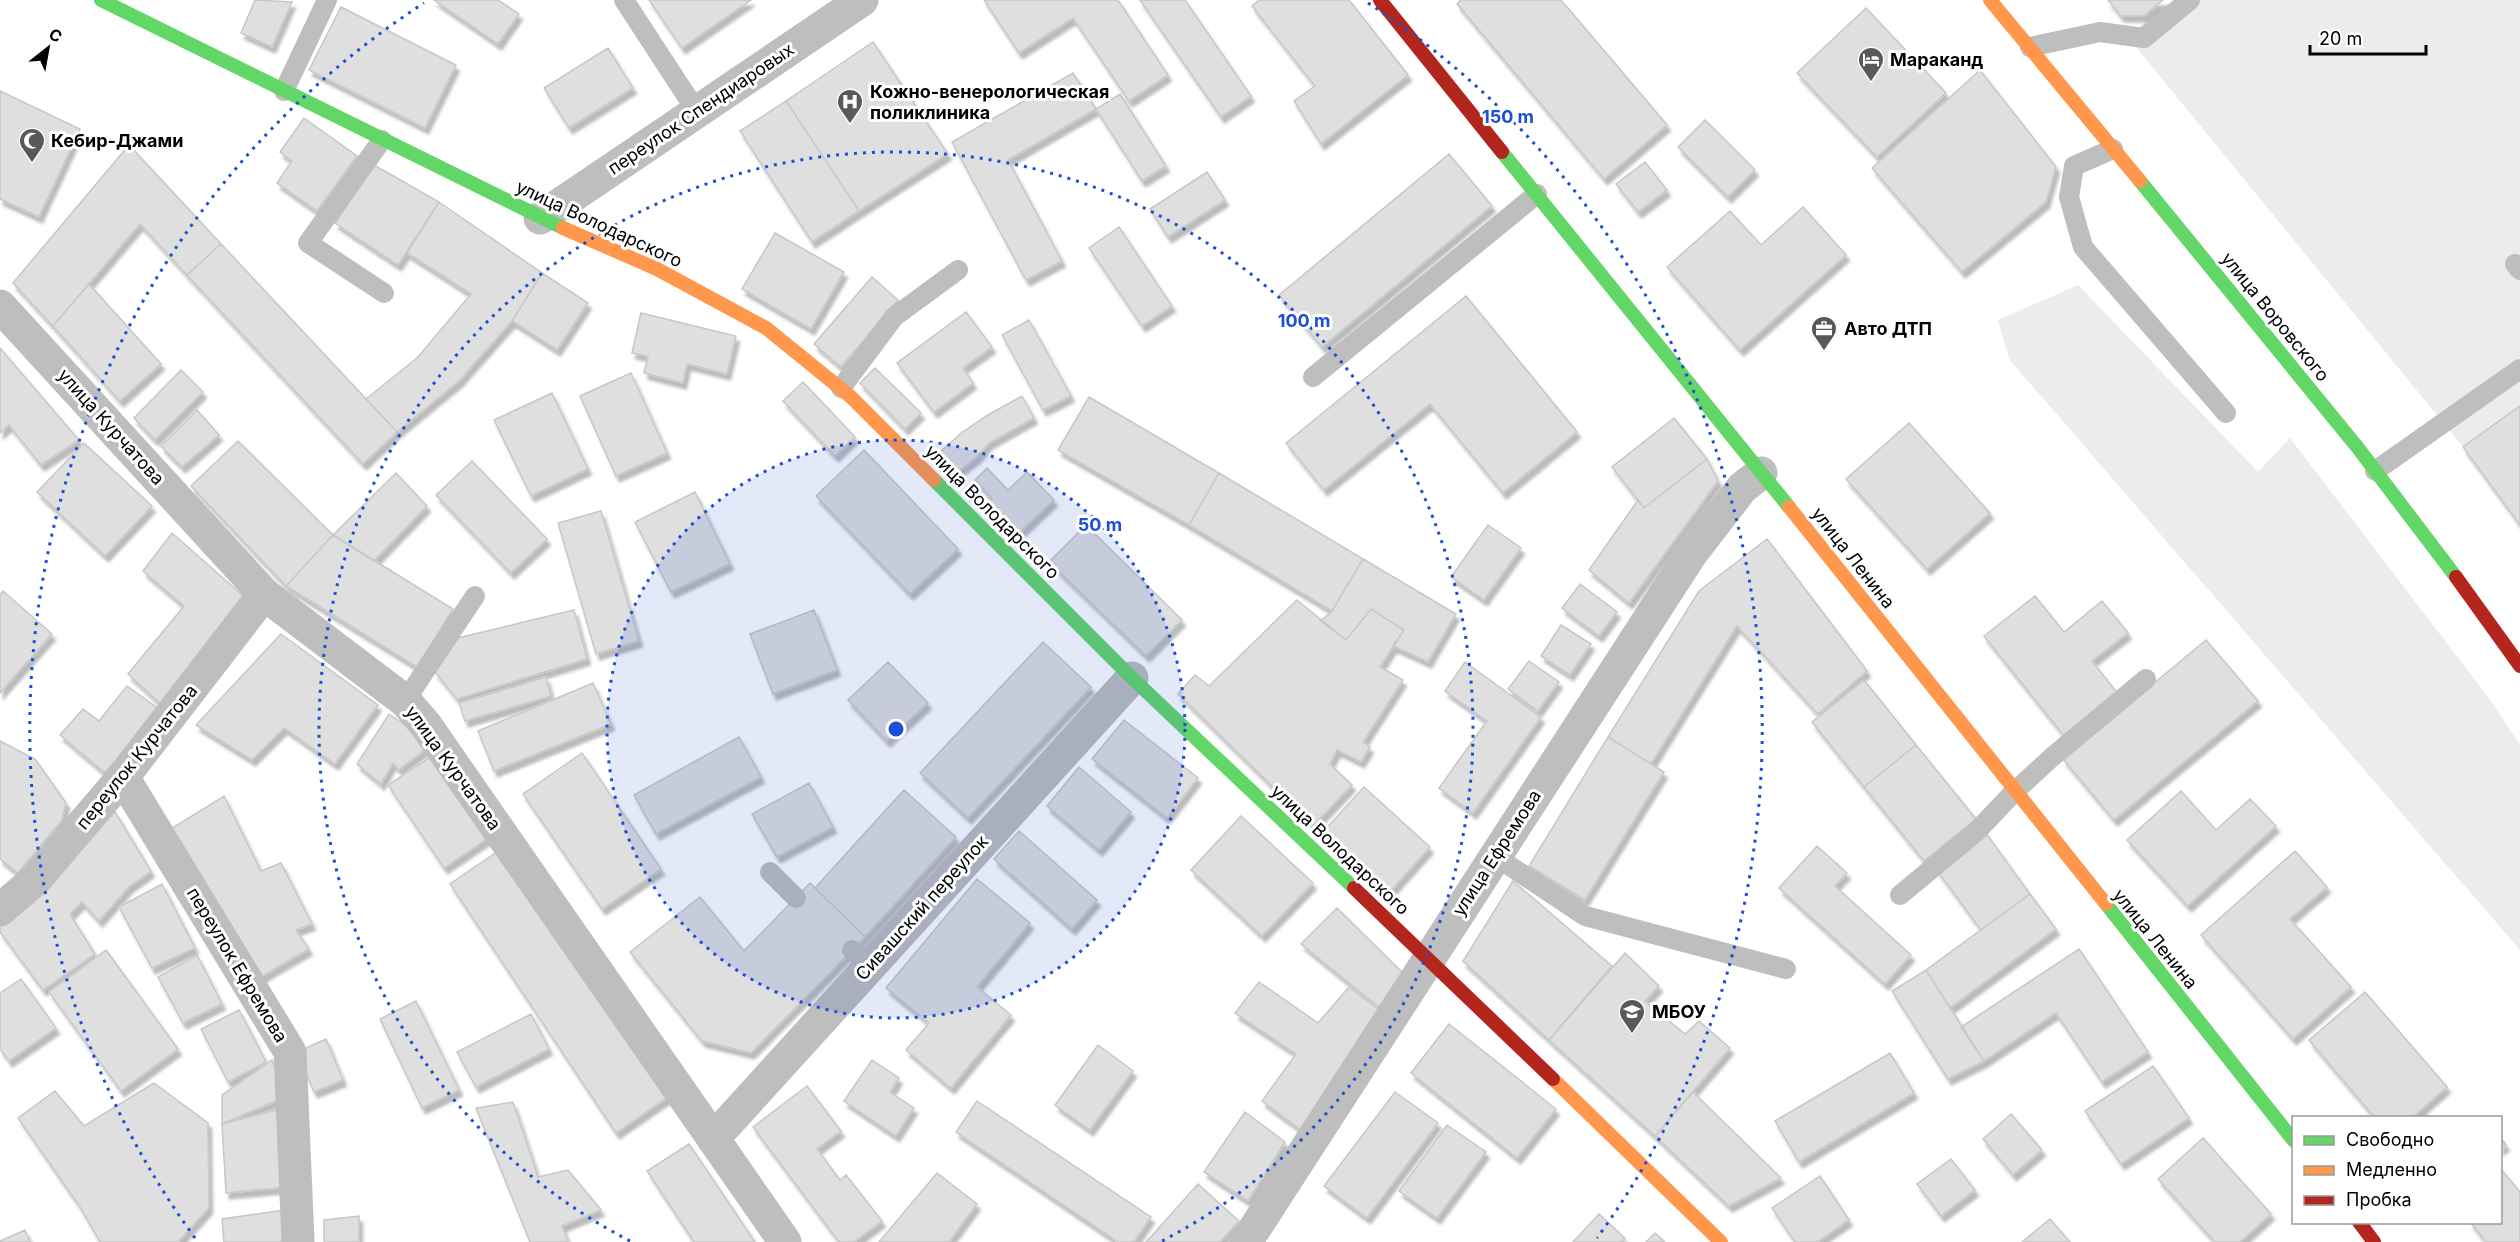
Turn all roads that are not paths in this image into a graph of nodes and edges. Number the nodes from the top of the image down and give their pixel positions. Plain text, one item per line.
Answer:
1 (101, 0) edge
2 (327, 0) edge
3 (624, 0) edge
4 (862, 0) edge
5 (1380, 0) edge
6 (1990, 0) edge
7 (2190, 0) edge
8 (2031, 47) junction
9 (284, 91) junction
10 (697, 112) junction
11 (382, 140) junction
12 (2113, 150) junction
13 (1537, 194) junction
14 (540, 218) junction
15 (958, 270) dead end
16 (384, 293) dead end
17 (0, 306) edge
18 (2520, 369) edge
19 (1313, 377) dead end
20 (841, 388) junction
21 (2226, 413) dead end
22 (2376, 471) junction
23 (1761, 474) junction
24 (264, 594) junction
25 (475, 596) dead end
26 (2520, 666) edge
27 (1132, 678) junction
28 (2146, 679) dead end
29 (405, 701) junction
30 (123, 777) junction
31 (2014, 792) junction
32 (1495, 856) junction
33 (770, 872) dead end
34 (1900, 895) dead end
35 (796, 898) dead end
36 (0, 910) edge
37 (1428, 958) junction
38 (1786, 969) dead end
39 (712, 1139) junction
40 (2292, 1139) edge
41 (2360, 1224) edge
42 (297, 1242) edge
43 (785, 1242) edge
44 (1246, 1242) edge
45 (1721, 1242) edge
46 (2374, 1242) edge

1 - 9 main road, улица Володарского
2 - 9 lane
3 - 10 lane
4 - 10 street, переулок Спендиаровых
5 - 13 main road, улица Ленина
6 - 8 main road, улица Воровского
7 - 8 lane
8 - 12 main road, улица Воровского
9 - 11 main road, улица Володарского
10 - 14 street, переулок Спендиаровых
11 - 14 main road, улица Володарского
11 - 16 lane
12 - 21 lane
12 - 22 main road, улица Воровского
13 - 19 lane
13 - 23 main road, улица Ленина
14 - 20 main road, улица Володарского
15 - 20 lane
17 - 24 street, улица Курчатова
18 - 22 lane
20 - 27 main road, улица Володарского
22 - 26 main road, улица Воровского
23 - 31 main road, улица Ленина
23 - 32 street, улица Ефремова
24 - 29 street, улица Курчатова
24 - 30 street, переулок Курчатова
25 - 29 lane
27 - 37 main road, улица Володарского
27 - 39 street, Сивашский переулок
28 - 31 lane
29 - 39 street, улица Курчатова
30 - 36 street, переулок Курчатова
30 - 42 street, переулок Ефремова
31 - 34 lane
31 - 40 main road, улица Ленина
32 - 37 street, улица Ефремова
32 - 38 lane
33 - 35 lane
37 - 44 street, улица Ефремова
37 - 45 main road, улица Володарского
39 - 43 street, улица Курчатова
41 - 46 main road

